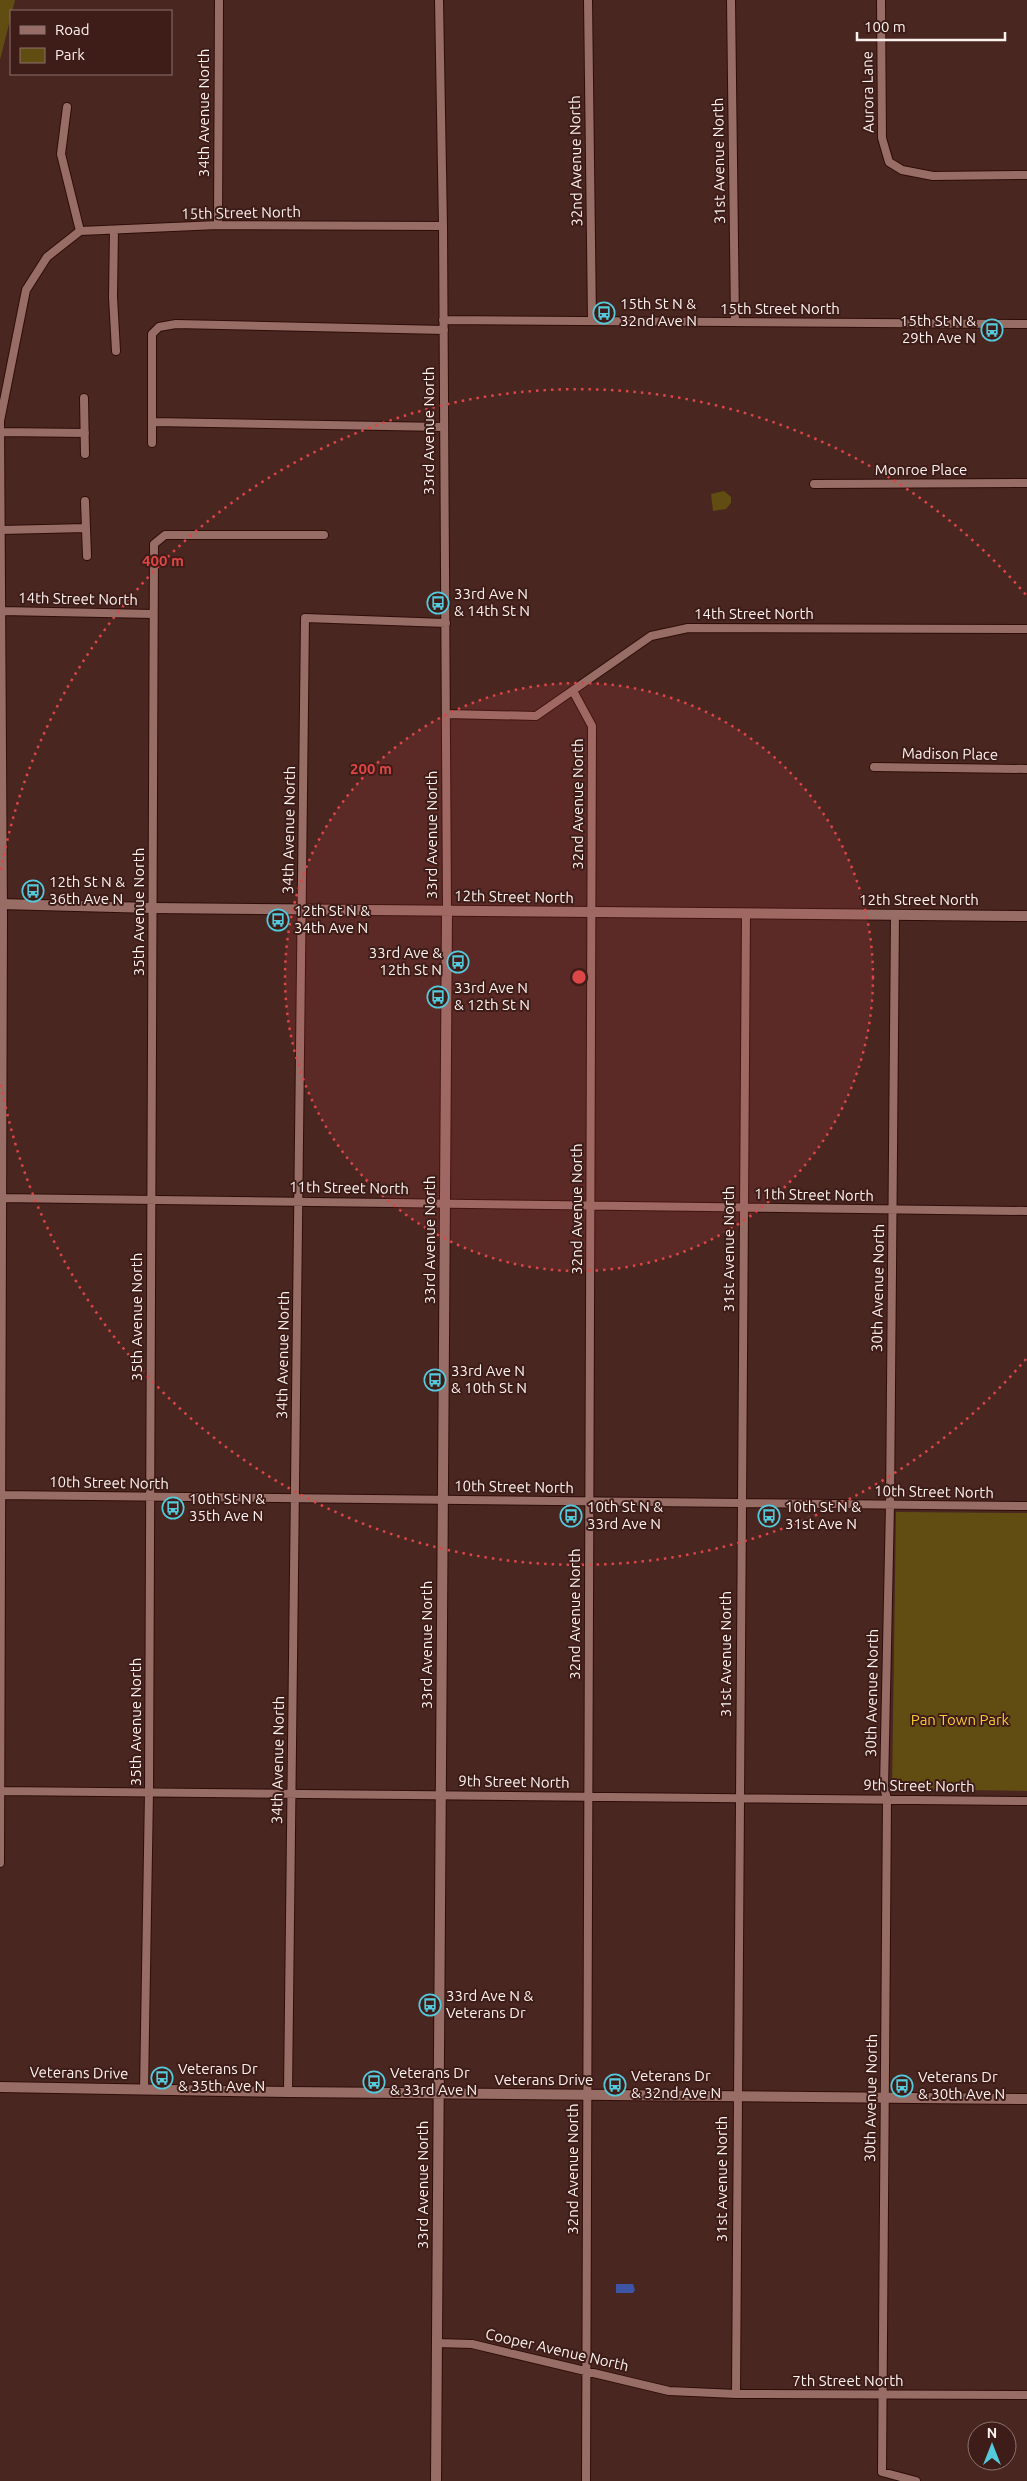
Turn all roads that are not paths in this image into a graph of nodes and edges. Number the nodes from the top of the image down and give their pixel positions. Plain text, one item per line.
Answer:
1 (219, 0) edge
2 (439, 0) edge
3 (588, 0) edge
4 (731, 0) edge
5 (881, 0) edge
6 (67, 107) dead end
7 (1027, 175) edge
8 (218, 225) junction
9 (443, 226) junction
10 (114, 230) junction
11 (80, 231) junction
12 (444, 320) junction
13 (592, 321) junction
14 (735, 322) junction
15 (1027, 324) edge
16 (444, 330) junction
17 (116, 351) dead end
18 (84, 398) dead end
19 (152, 422) junction
20 (444, 427) junction
21 (0, 432) edge
22 (85, 433) junction
23 (152, 443) dead end
24 (86, 454) dead end
25 (1027, 482) edge
26 (814, 484) dead end
27 (86, 501) dead end
28 (86, 528) junction
29 (1, 530) junction
30 (324, 535) dead end
31 (87, 556) dead end
32 (2, 611) junction
33 (153, 614) junction
34 (446, 622) junction
35 (1027, 629) edge
36 (573, 692) junction
37 (447, 714) junction
38 (874, 767) dead end
39 (1027, 769) edge
40 (2, 904) edge
41 (153, 908) junction
42 (302, 910) junction
43 (447, 911) junction
44 (591, 913) junction
45 (746, 914) junction
46 (895, 915) junction
47 (1027, 916) edge
48 (1, 1198) edge
49 (152, 1200) junction
50 (298, 1202) junction
51 (445, 1204) junction
52 (590, 1206) junction
53 (743, 1208) junction
54 (893, 1209) junction
55 (1027, 1211) edge
56 (1, 1495) edge
57 (150, 1497) junction
58 (295, 1498) junction
59 (443, 1500) junction
60 (590, 1502) junction
61 (741, 1503) junction
62 (890, 1505) junction
63 (1027, 1506) edge
64 (1, 1790) edge
65 (149, 1792) junction
66 (291, 1794) junction
67 (441, 1795) junction
68 (588, 1796) junction
69 (739, 1798) junction
70 (887, 1799) junction
71 (1027, 1801) edge
72 (0, 1863) edge
73 (0, 2087) edge
74 (144, 2090) junction
75 (288, 2092) junction
76 (439, 2094) junction
77 (587, 2095) junction
78 (736, 2096) junction
79 (885, 2097) junction
80 (1027, 2098) edge
81 (437, 2343) junction
82 (586, 2370) junction
83 (669, 2391) joint
84 (736, 2394) junction
85 (882, 2394) junction
86 (1027, 2395) edge
87 (436, 2481) edge
88 (586, 2481) edge
89 (916, 2481) edge

1 - 8 street, 34th Avenue North
2 - 9 street, 33rd Avenue North
3 - 13 street, 32nd Avenue North
4 - 14 street, 31st Avenue North
5 - 7 street, Aurora Lane
6 - 11 street
8 - 9 street, 15th Street North
8 - 10 street, 15th Street North
9 - 12 street, 33rd Avenue North
10 - 11 street, 15th Street North
10 - 17 street
11 - 21 street
12 - 13 street, 15th Street North
12 - 16 street, 33rd Avenue North
13 - 14 street, 15th Street North
14 - 15 street, 15th Street North
16 - 19 street
16 - 20 street, 33rd Avenue North
18 - 22 street
19 - 20 street
19 - 23 street
20 - 34 street, 33rd Avenue North
21 - 22 street
21 - 29 street
22 - 24 street
25 - 26 street, Monroe Place
27 - 28 street
28 - 29 street
28 - 31 street
29 - 32 street
30 - 33 street, 35th Avenue North
32 - 33 street, 14th Street North
32 - 40 street
33 - 41 street, 35th Avenue North
34 - 37 street, 33rd Avenue North
34 - 42 street, 34th Avenue North
35 - 36 street, 14th Street North
36 - 37 street, 14th Street North
36 - 44 street, 32nd Avenue North
37 - 43 street, 33rd Avenue North
38 - 39 street, Madison Place
40 - 41 street, 12th Street North
40 - 48 street
41 - 42 street, 12th Street North
41 - 49 street, 35th Avenue North
42 - 43 street, 12th Street North
42 - 50 street, 34th Avenue North
43 - 44 street, 12th Street North
43 - 51 street, 33rd Avenue North
44 - 45 street, 12th Street North
44 - 52 street, 32nd Avenue North
45 - 46 street, 12th Street North
45 - 53 street, 31st Avenue North
46 - 47 street, 12th Street North
46 - 54 street, 30th Avenue North
48 - 49 street, 11th Street North
48 - 56 street
49 - 50 street, 11th Street North
49 - 57 street, 35th Avenue North
50 - 51 street, 11th Street North
50 - 58 street, 34th Avenue North
51 - 52 street, 11th Street North
51 - 59 street, 33rd Avenue North
52 - 53 street, 11th Street North
52 - 60 street, 32nd Avenue North
53 - 54 street, 11th Street North
53 - 61 street, 31st Avenue North
54 - 55 street, 11th Street North
54 - 62 street, 30th Avenue North
56 - 57 street, 10th Street North
56 - 64 street
57 - 58 street, 10th Street North
57 - 65 street, 35th Avenue North
58 - 59 street, 10th Street North
58 - 66 street, 34th Avenue North
59 - 60 street, 10th Street North
59 - 67 street, 33rd Avenue North
60 - 61 street, 10th Street North
60 - 68 street, 32nd Avenue North
61 - 62 street, 10th Street North
61 - 69 street, 31st Avenue North
62 - 63 street, 10th Street North
62 - 70 street, 30th Avenue North
64 - 65 street, 9th Street North
64 - 72 street
65 - 66 street, 9th Street North
65 - 74 street, 35th Avenue North
66 - 67 street, 9th Street North
66 - 75 street, 34th Avenue North
67 - 68 street, 9th Street North
67 - 76 street, 33rd Avenue North
68 - 69 street, 9th Street North
68 - 77 street, 32nd Avenue North
69 - 70 street, 9th Street North
69 - 78 street, 31st Avenue North
70 - 71 street, 9th Street North
70 - 79 street, 30th Avenue North
73 - 74 street, Veterans Drive
74 - 75 street, Veterans Drive
75 - 76 street, Veterans Drive
76 - 77 street, Veterans Drive
76 - 81 street, 33rd Avenue North
77 - 78 street, Veterans Drive
77 - 82 street, 32nd Avenue North
78 - 79 street, Veterans Drive
78 - 84 street, 31st Avenue North
79 - 80 street, Veterans Drive
79 - 85 street, 30th Avenue North
81 - 82 street, Cooper Avenue North
81 - 87 street, 33rd Avenue North
82 - 83 street, Cooper Avenue North
82 - 88 street, 32nd Avenue North
83 - 84 street, 7th Street North
84 - 85 street, 7th Street North
85 - 86 street, 7th Street North
85 - 89 street, 30th Avenue North

